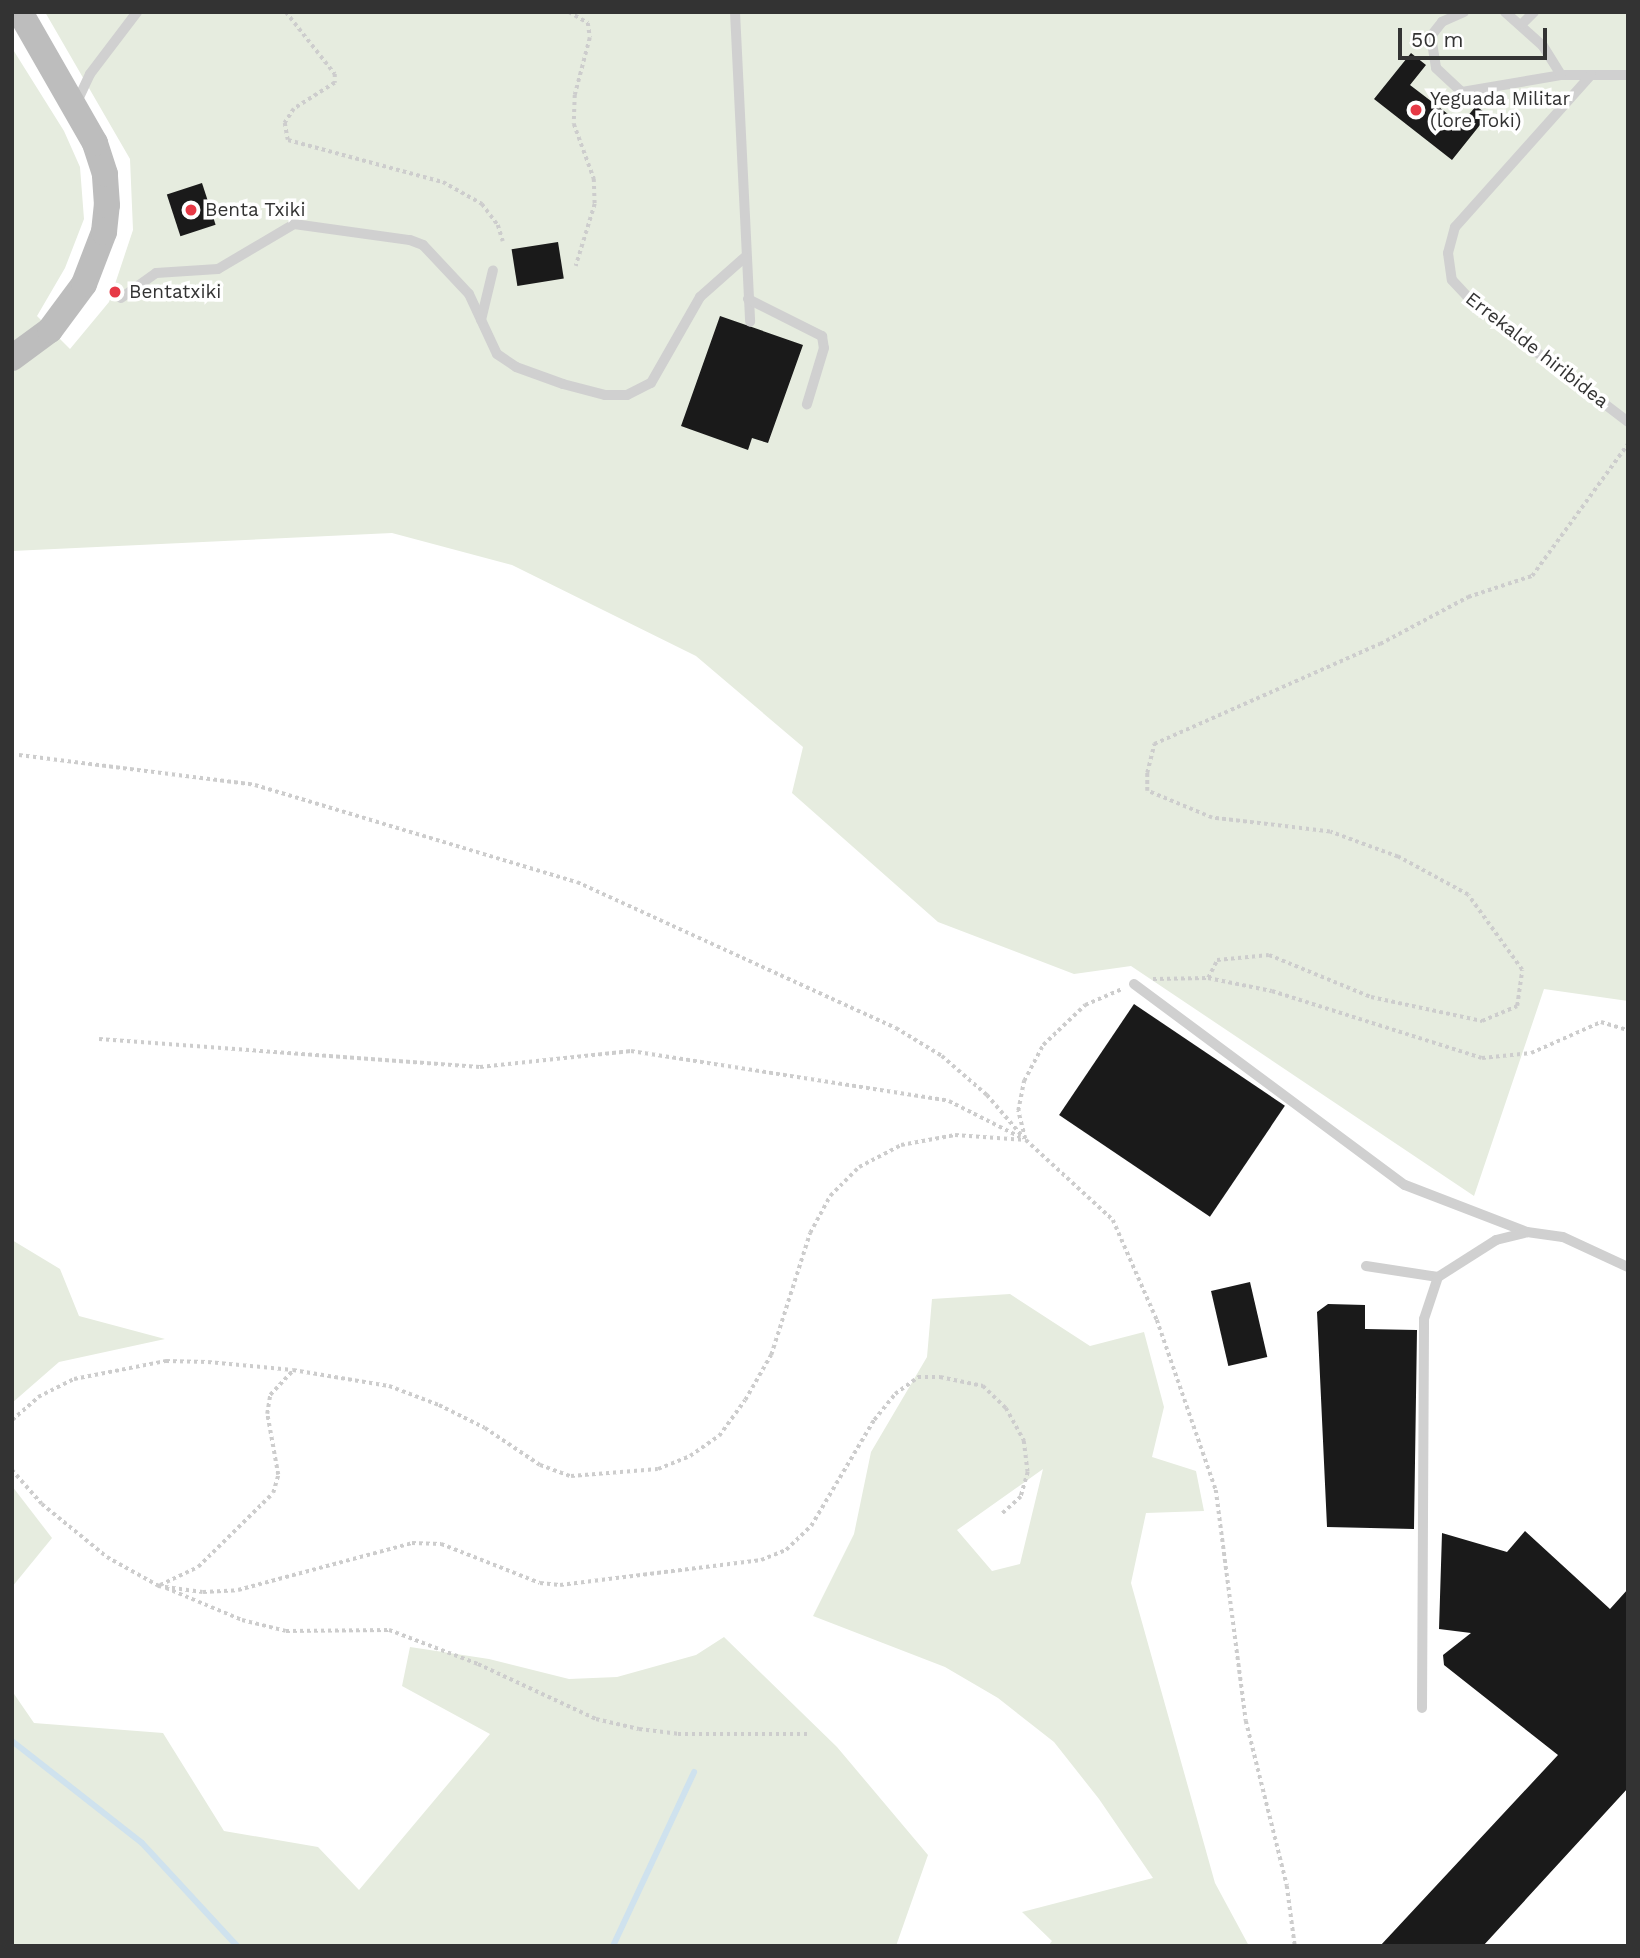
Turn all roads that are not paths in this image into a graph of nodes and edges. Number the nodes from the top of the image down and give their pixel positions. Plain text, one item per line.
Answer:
1 (20, 12) edge
2 (137, 12) edge
3 (735, 12) edge
4 (1464, 12) edge
5 (1505, 12) edge
6 (1534, 12) edge
7 (1522, 24) junction
8 (1561, 75) junction
9 (1591, 75) junction
10 (1628, 75) edge
11 (76, 105) junction
12 (745, 257) junction
13 (493, 270) dead end
14 (121, 298) dead end
15 (748, 299) junction
16 (481, 320) junction
17 (750, 322) dead end
18 (12, 358) edge
19 (807, 404) dead end
20 (1628, 422) edge
21 (1134, 984) road end
22 (1527, 1232) junction
23 (1366, 1266) dead end
24 (1628, 1267) edge
25 (1438, 1277) junction
26 (1422, 1709) dead end

1 - 11 main road
2 - 11 lane
3 - 12 lane
4 - 8 lane
5 - 7 lane
6 - 7 lane
7 - 8 lane
8 - 9 lane
9 - 10 lane
9 - 20 lane, Errekalde hiribidea
11 - 18 main road
12 - 15 lane
12 - 16 lane
13 - 16 lane
14 - 16 lane
15 - 17 lane
15 - 19 lane
21 - 22 lane
22 - 24 lane
22 - 25 lane
23 - 25 lane
25 - 26 lane

